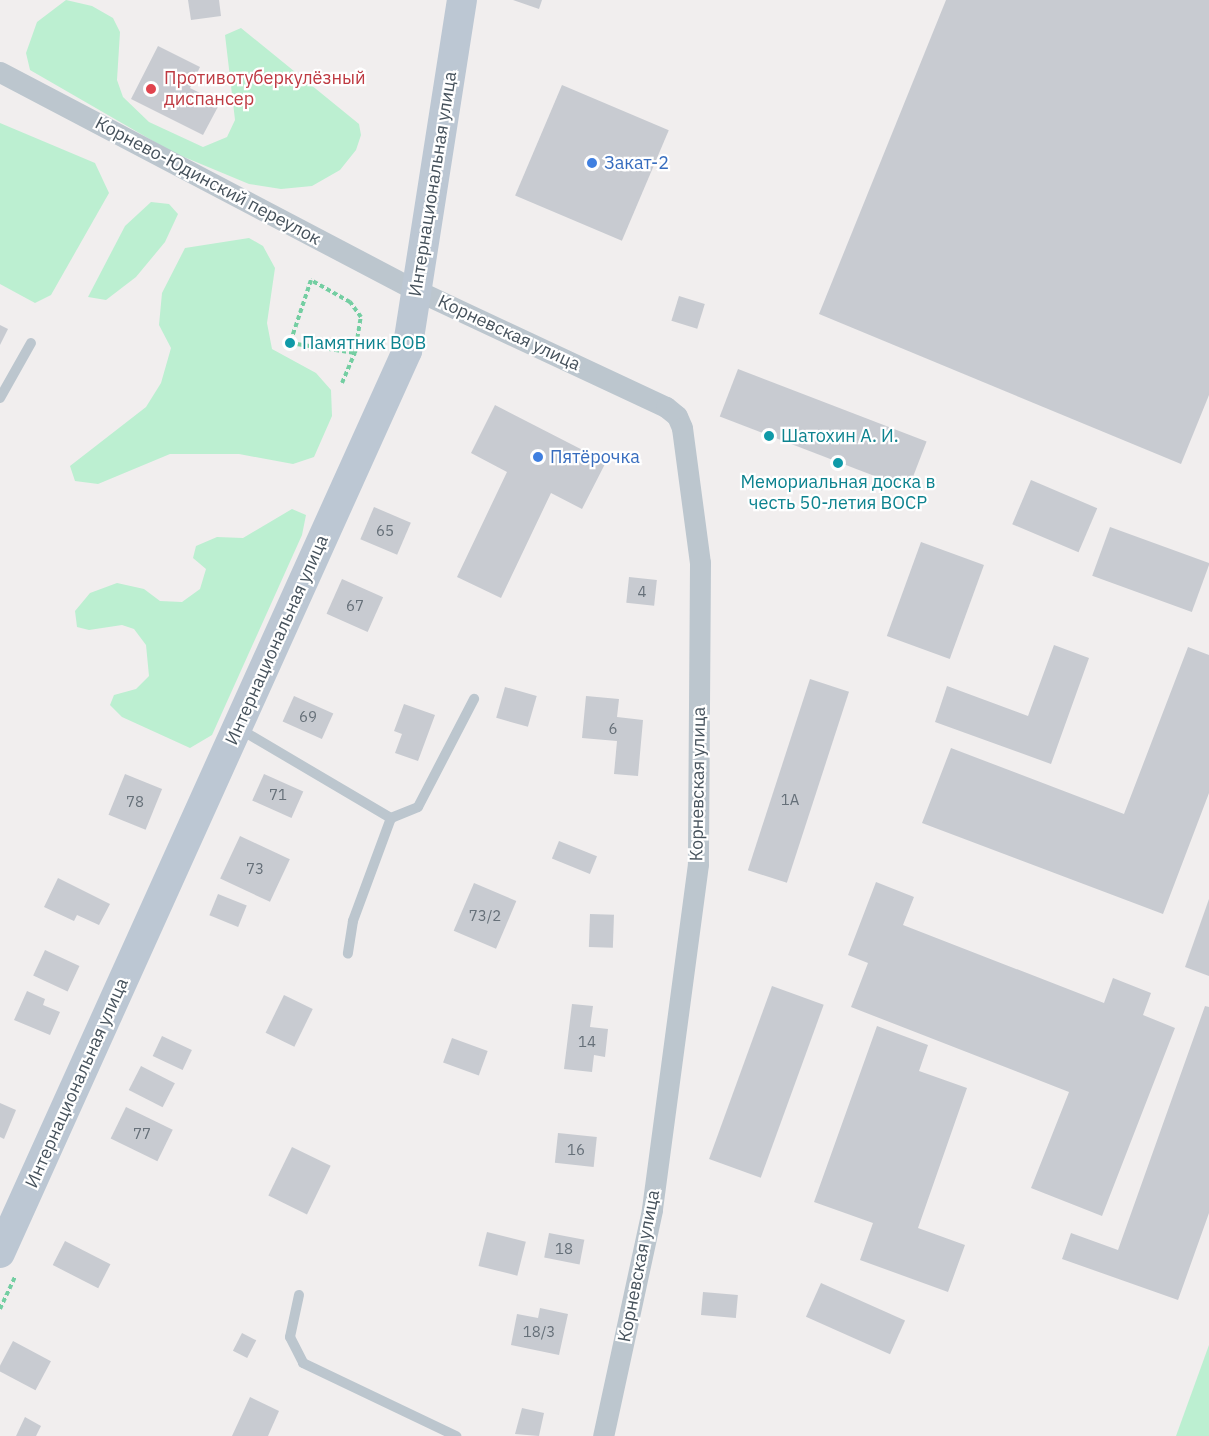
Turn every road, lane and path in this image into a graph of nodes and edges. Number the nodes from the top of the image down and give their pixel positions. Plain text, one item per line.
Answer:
1 (462, 0) edge
2 (0, 72) edge
3 (417, 290) junction
4 (30, 343) dead end
5 (355, 353) junction
6 (342, 383) dead end
7 (0, 398) edge
8 (474, 699) dead end
9 (237, 728) junction
10 (392, 818) junction
11 (348, 954) dead end
12 (0, 1253) edge
13 (299, 1295) dead end
14 (456, 1436) edge
15 (603, 1436) edge

1 - 3 street, Интернациональная улица
2 - 3 street, Корнево-Юдинский переулок
3 - 9 street, Интернациональная улица
3 - 15 street, Корневская улица
4 - 7 lane
5 - 5 path
5 - 6 path
8 - 10 lane
9 - 10 lane
9 - 12 street, Интернациональная улица
10 - 11 lane
13 - 14 lane

